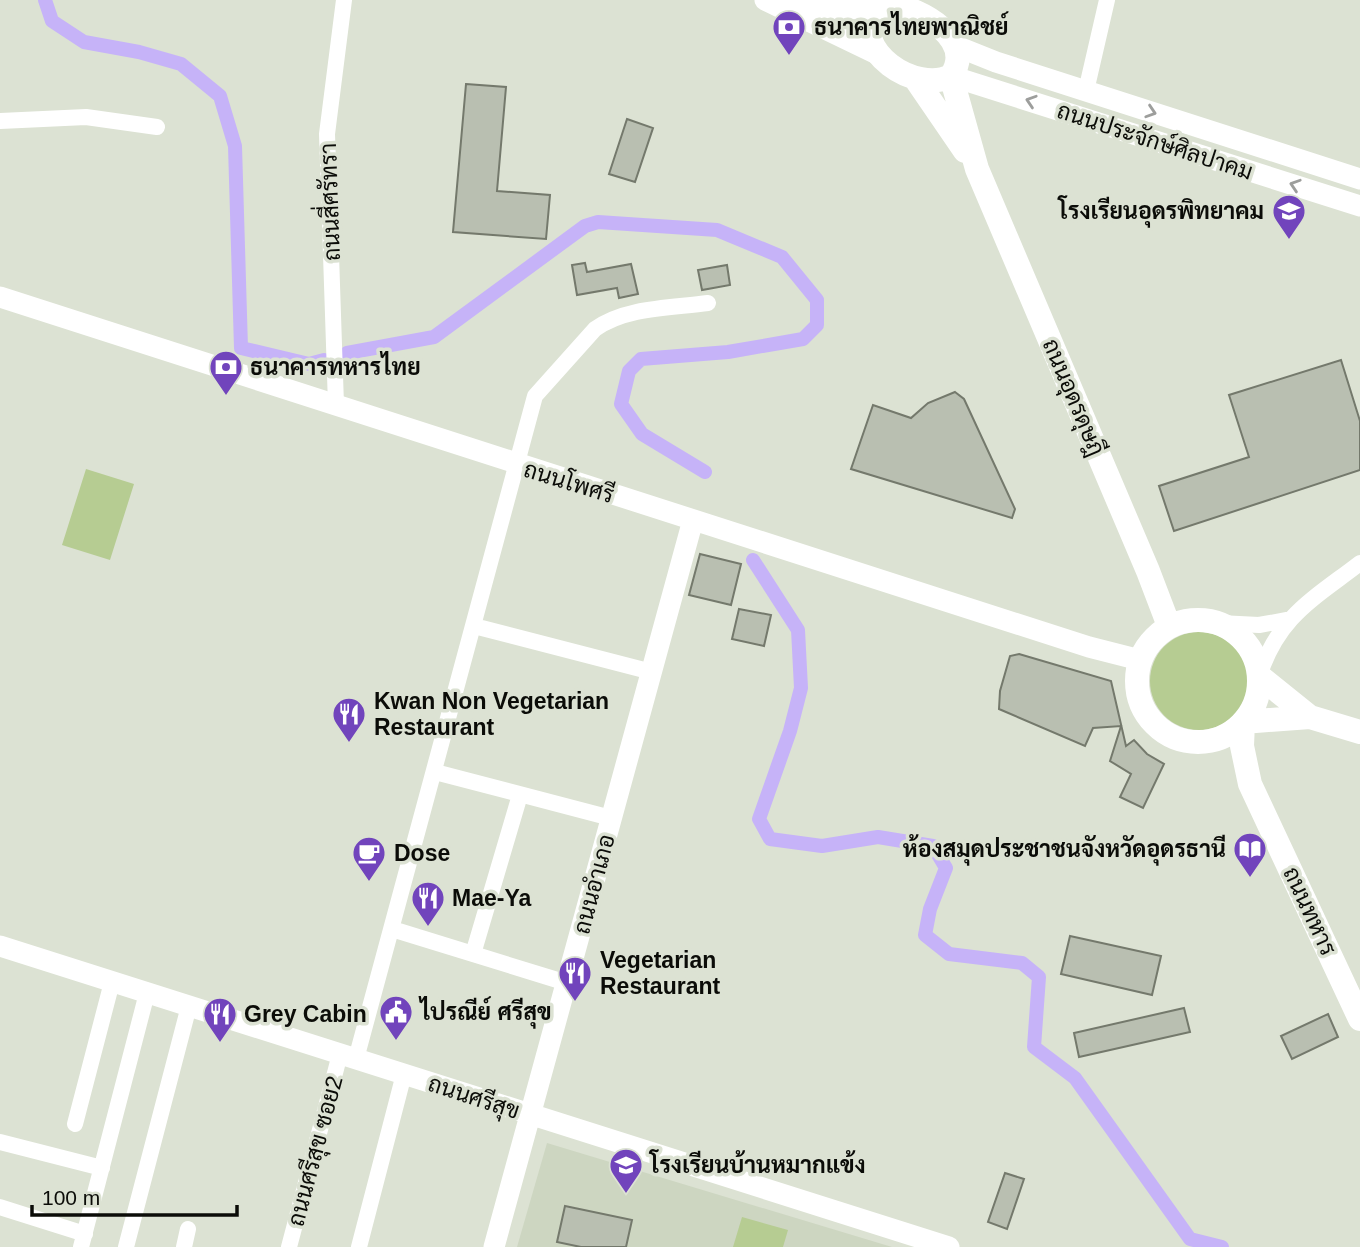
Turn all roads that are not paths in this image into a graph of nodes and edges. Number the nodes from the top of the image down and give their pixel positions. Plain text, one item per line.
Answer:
1 (344, 0) edge
2 (765, 0) edge
3 (1107, 0) edge
4 (873, 5) edge
5 (918, 5) edge
6 (786, 8) junction
7 (956, 46) junction
8 (877, 54) junction
9 (951, 76) junction
10 (915, 78) junction
11 (1086, 91) junction
12 (1076, 116) junction
13 (0, 121) edge
14 (158, 127) dead end
15 (977, 169) junction
16 (1360, 179) edge
17 (1360, 206) edge
18 (0, 297) edge
19 (708, 303) dead end
20 (336, 405) junction
21 (517, 466) junction
22 (693, 520) junction
23 (1360, 563) edge
24 (1287, 620) junction
25 (1219, 623) junction
26 (474, 626) junction
27 (1169, 626) junction
28 (1140, 660) junction
29 (652, 672) junction
30 (1259, 676) junction
31 (1310, 717) junction
32 (1243, 722) junction
33 (1360, 732) edge
34 (1199, 742) junction
35 (435, 772) junction
36 (1250, 784) junction
37 (520, 795) junction
38 (611, 818) junction
39 (392, 929) junction
40 (0, 946) edge
41 (473, 954) junction
42 (112, 982) junction
43 (566, 983) junction
44 (147, 993) junction
45 (189, 1006) junction
46 (1360, 1019) edge
47 (348, 1057) junction
48 (404, 1074) junction
49 (530, 1115) junction
50 (75, 1124) dead end
51 (0, 1142) edge
52 (102, 1168) junction
53 (0, 1207) edge
54 (188, 1229) dead end
55 (83, 1240) edge
56 (126, 1247) edge
57 (184, 1247) edge
58 (289, 1247) edge
59 (359, 1247) edge
60 (494, 1247) edge
61 (949, 1247) edge

1 - 20 street, ถนนสี่ศรัทรา
2 - 6 main road
3 - 11 street
4 - 5 main road
4 - 6 main road
4 - 8 main road
5 - 7 main road
6 - 8 main road
7 - 9 main road
7 - 11 main road, ถนนประจักษ์ศิลปาคม
8 - 10 main road
9 - 10 main road
12 -> 9 main road, ถนนประจักษ์ศิลปาคม
9 - 15 main road, ถนนอุดรดุษฎี
10 - 15 main road, ถนนอุดรดุษฎี
11 - 12 main road
11 -> 16 main road, ถนนประจักษ์ศิลปาคม
17 -> 12 main road, ถนนประจักษ์ศิลปาคม
13 - 14 street
15 - 27 main road, ถนนอุดรดุษฎี
18 - 20 main road, ถนนโพศรี
19 - 21 street, ถนนศรีสุข ซอย2
20 - 21 main road, ถนนโพศรี
21 - 22 main road, ถนนโพศรี
21 - 26 street, ถนนศรีสุข ซอย2
22 - 28 main road, ถนนโพศรี
22 - 29 main road, ถนนอำเภอ
23 - 24 street
24 - 25 street
24 - 30 street
25 - 27 main road
25 - 30 main road
26 - 29 street
26 - 35 street, ถนนศรีสุข ซอย2
27 - 28 main road
28 - 34 main road
29 - 38 main road, ถนนอำเภอ
30 - 31 main road
30 - 32 main road
31 - 32 main road
31 - 33 main road
32 - 34 main road
32 - 36 main road, ถนนทหาร
34 - 36 main road
35 - 37 street
35 - 39 street, ถนนศรีสุข ซอย2
36 - 46 main road, ถนนทหาร
37 - 38 street
37 - 41 street
38 - 43 main road, ถนนอำเภอ
39 - 41 street
39 - 47 street, ถนนศรีสุข ซอย2
40 - 42 main road, ถนนศรีสุข
41 - 43 street
42 - 44 main road, ถนนศรีสุข
42 - 50 street
43 - 49 main road, ถนนอำเภอ
44 - 45 main road, ถนนศรีสุข
44 - 52 street
45 - 47 main road, ถนนศรีสุข
45 - 56 street
47 - 48 main road, ถนนศรีสุข
47 - 58 street, ถนนศรีสุข ซอย2
48 - 49 main road, ถนนศรีสุข
48 - 59 street
49 - 60 main road, ถนนอำเภอ
49 - 61 main road, ถนนศรีสุข
51 - 52 street
52 - 55 street
53 - 55 street
54 - 57 street

